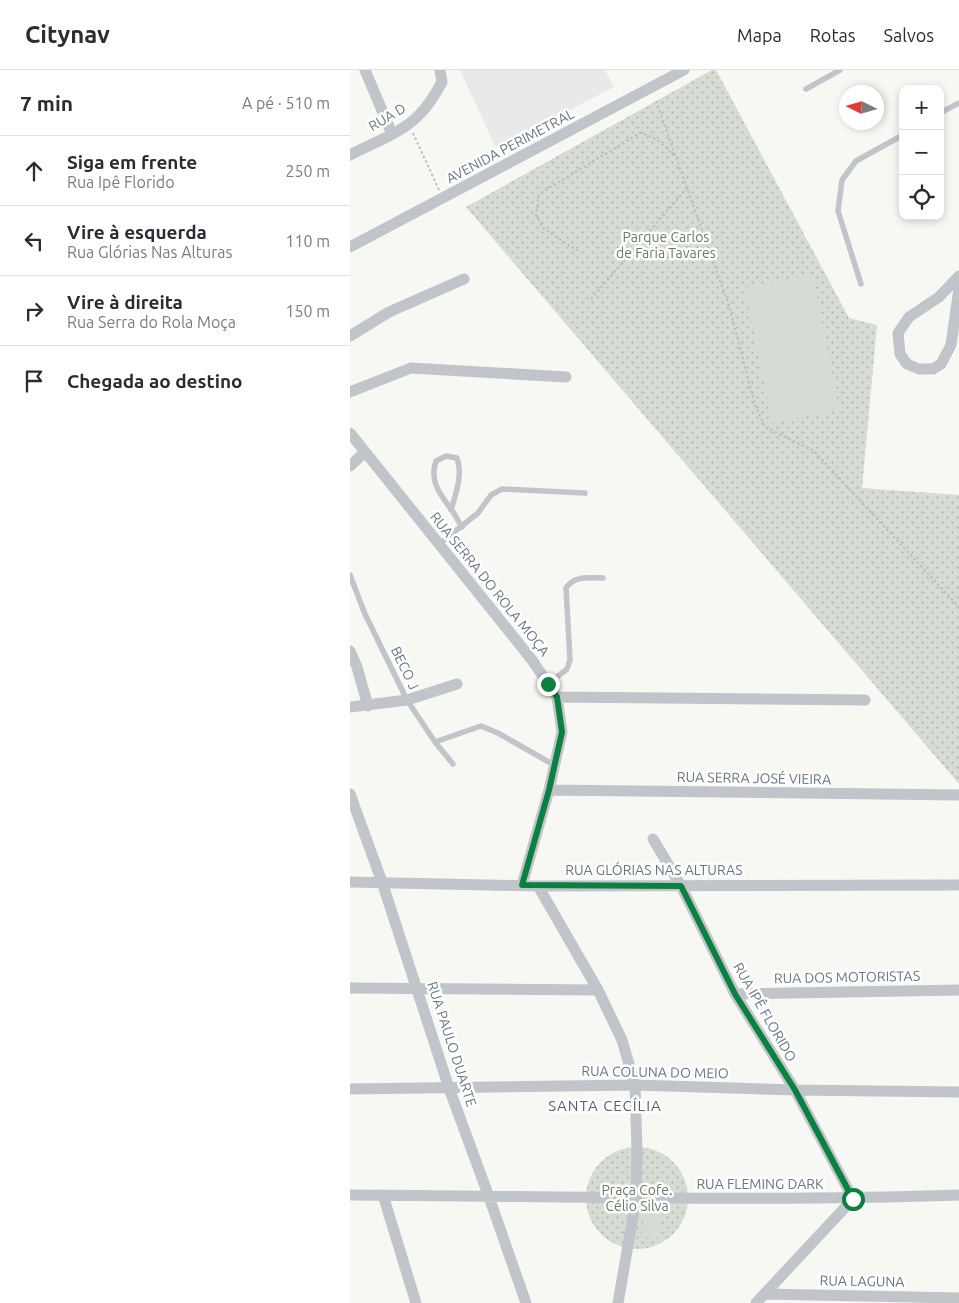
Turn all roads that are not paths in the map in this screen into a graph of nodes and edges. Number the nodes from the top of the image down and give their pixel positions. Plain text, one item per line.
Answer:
1 (365, 70) edge
2 (440, 70) edge
3 (684, 70) edge
4 (840, 70) edge
5 (806, 89) dead end
6 (959, 103) edge
7 (944, 112) edge
8 (392, 134) junction
9 (899, 137) edge
10 (350, 155) edge
11 (350, 247) edge
12 (959, 276) edge
13 (464, 279) dead end
14 (861, 284) dead end
15 (959, 288) edge
16 (350, 336) edge
17 (566, 377) dead end
18 (350, 392) edge
19 (350, 433) edge
20 (365, 452) junction
21 (350, 466) edge
22 (585, 493) dead end
23 (452, 510) junction
24 (462, 526) junction
25 (440, 544) junction
26 (350, 575) edge
27 (603, 578) dead end
28 (350, 650) edge
29 (457, 684) dead end
30 (548, 684) junction
31 (557, 697) junction
32 (407, 700) junction
33 (865, 700) dead end
34 (368, 706) junction
35 (350, 707) edge
36 (435, 742) junction
37 (453, 764) dead end
38 (554, 765) junction
39 (549, 790) junction
40 (350, 794) edge
41 (959, 796) edge
42 (653, 840) dead end
43 (350, 882) edge
44 (382, 882) junction
45 (959, 884) edge
46 (522, 885) junction
47 (538, 886) junction
48 (681, 886) junction
49 (350, 988) edge
50 (418, 988) junction
51 (598, 990) junction
52 (959, 990) edge
53 (735, 994) junction
54 (635, 1085) junction
55 (449, 1088) junction
56 (350, 1089) edge
57 (795, 1090) junction
58 (959, 1092) edge
59 (350, 1195) edge
60 (383, 1195) junction
61 (959, 1195) edge
62 (489, 1196) junction
63 (636, 1199) junction
64 (853, 1199) junction
65 (765, 1294) junction
66 (959, 1298) edge
67 (416, 1303) edge
68 (526, 1303) edge
69 (618, 1303) edge
70 (756, 1303) edge

1 - 8 street
2 - 8 street, RUA D
3 - 11 street, AVENIDA PERIMETRAL
4 - 5 lane
6 - 7 lane
8 - 10 street, RUA D
9 - 14 lane
12 - 15 street
13 - 16 street
17 - 18 street
19 - 20 street, RUA SERRA DO ROLA MOÇA
20 - 21 street
20 - 25 street, RUA SERRA DO ROLA MOÇA
22 - 24 lane
23 - 23 lane
23 - 24 lane
24 - 25 lane
25 - 30 street, RUA SERRA DO ROLA MOÇA
26 - 32 lane, BECO J
27 - 30 lane
28 - 34 street
29 - 32 street
30 - 31 street, RUA SERRA DO ROLA MOÇA
31 - 33 street
31 - 38 street, RUA SERRA DO ROLA MOÇA
32 - 34 street
32 - 36 lane, BECO J
34 - 35 street
36 - 37 lane, BECO J
36 - 38 lane
38 - 39 street, RUA SERRA DO ROLA MOÇA
39 - 41 street, RUA SERRA JOSÉ VIEIRA
39 - 46 street, RUA SERRA DO ROLA MOÇA
40 - 44 street, RUA PAULO DUARTE
42 - 48 street, RUA IPÊ FLORIDO
43 - 44 street, RUA GLÓRIAS NAS ALTURAS
44 - 46 street, RUA GLÓRIAS NAS ALTURAS
44 - 50 street, RUA PAULO DUARTE
45 - 48 street, RUA GLÓRIAS NAS ALTURAS
46 - 47 street, RUA GLÓRIAS NAS ALTURAS
47 - 48 street, RUA GLÓRIAS NAS ALTURAS
47 - 51 street
48 - 53 street, RUA IPÊ FLORIDO
49 - 50 street
50 - 51 street
50 - 55 street, RUA PAULO DUARTE
51 - 54 street
52 - 53 street, RUA DOS MOTORISTAS
53 - 57 street, RUA IPÊ FLORIDO
54 - 55 street, RUA COLUNA DO MEIO
54 - 57 street, RUA COLUNA DO MEIO
54 - 63 street
55 - 56 street, RUA COLUNA DO MEIO
55 - 62 street, RUA PAULO DUARTE
57 - 58 street, RUA COLUNA DO MEIO
57 - 64 street, RUA IPÊ FLORIDO
59 - 60 street, RUA FLEMING DARK
60 - 62 street, RUA FLEMING DARK
60 - 67 street
61 - 64 street, RUA FLEMING DARK
62 - 63 street, RUA FLEMING DARK
62 - 68 street, RUA PAULO DUARTE
63 - 64 street, RUA FLEMING DARK
63 - 69 street
64 - 65 street
65 - 66 street, RUA LAGUNA
65 - 70 street

